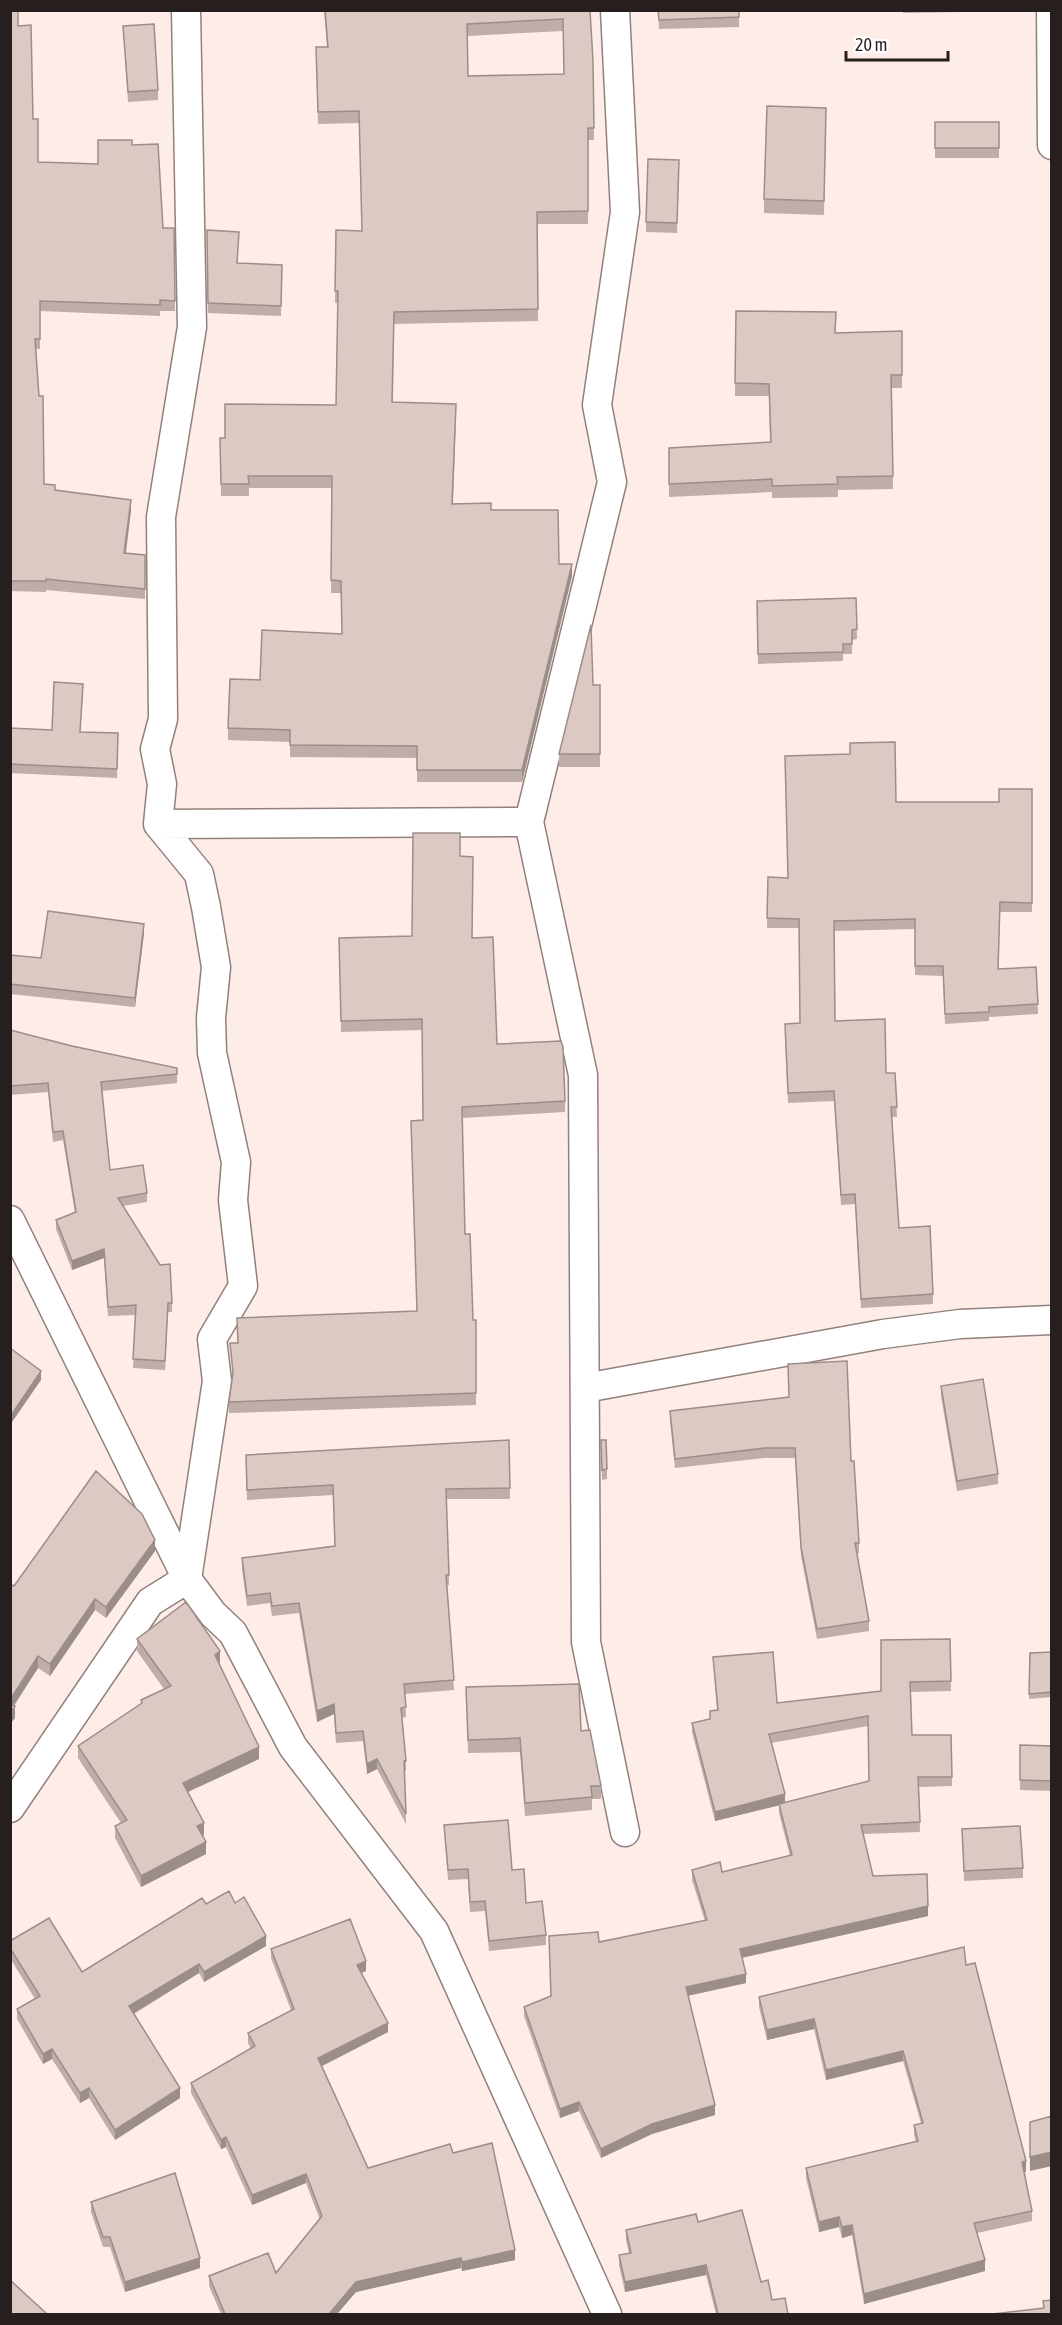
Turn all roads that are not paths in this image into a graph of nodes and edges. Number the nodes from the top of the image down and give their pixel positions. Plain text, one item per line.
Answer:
1 (186, 10) edge
2 (615, 10) edge
3 (1051, 10) edge
4 (1052, 145) edge
5 (529, 822) junction
6 (158, 824) junction
7 (10, 1220) edge
8 (1052, 1320) edge
9 (585, 1388) junction
10 (187, 1578) junction
11 (10, 1808) edge
12 (625, 1832) dead end
13 (607, 2314) edge

1 - 6 street
2 - 5 street
3 - 4 street
5 - 6 street
5 - 9 street
6 - 10 street
7 - 10 street
8 - 9 street
9 - 12 street
10 - 11 street
10 - 13 street

